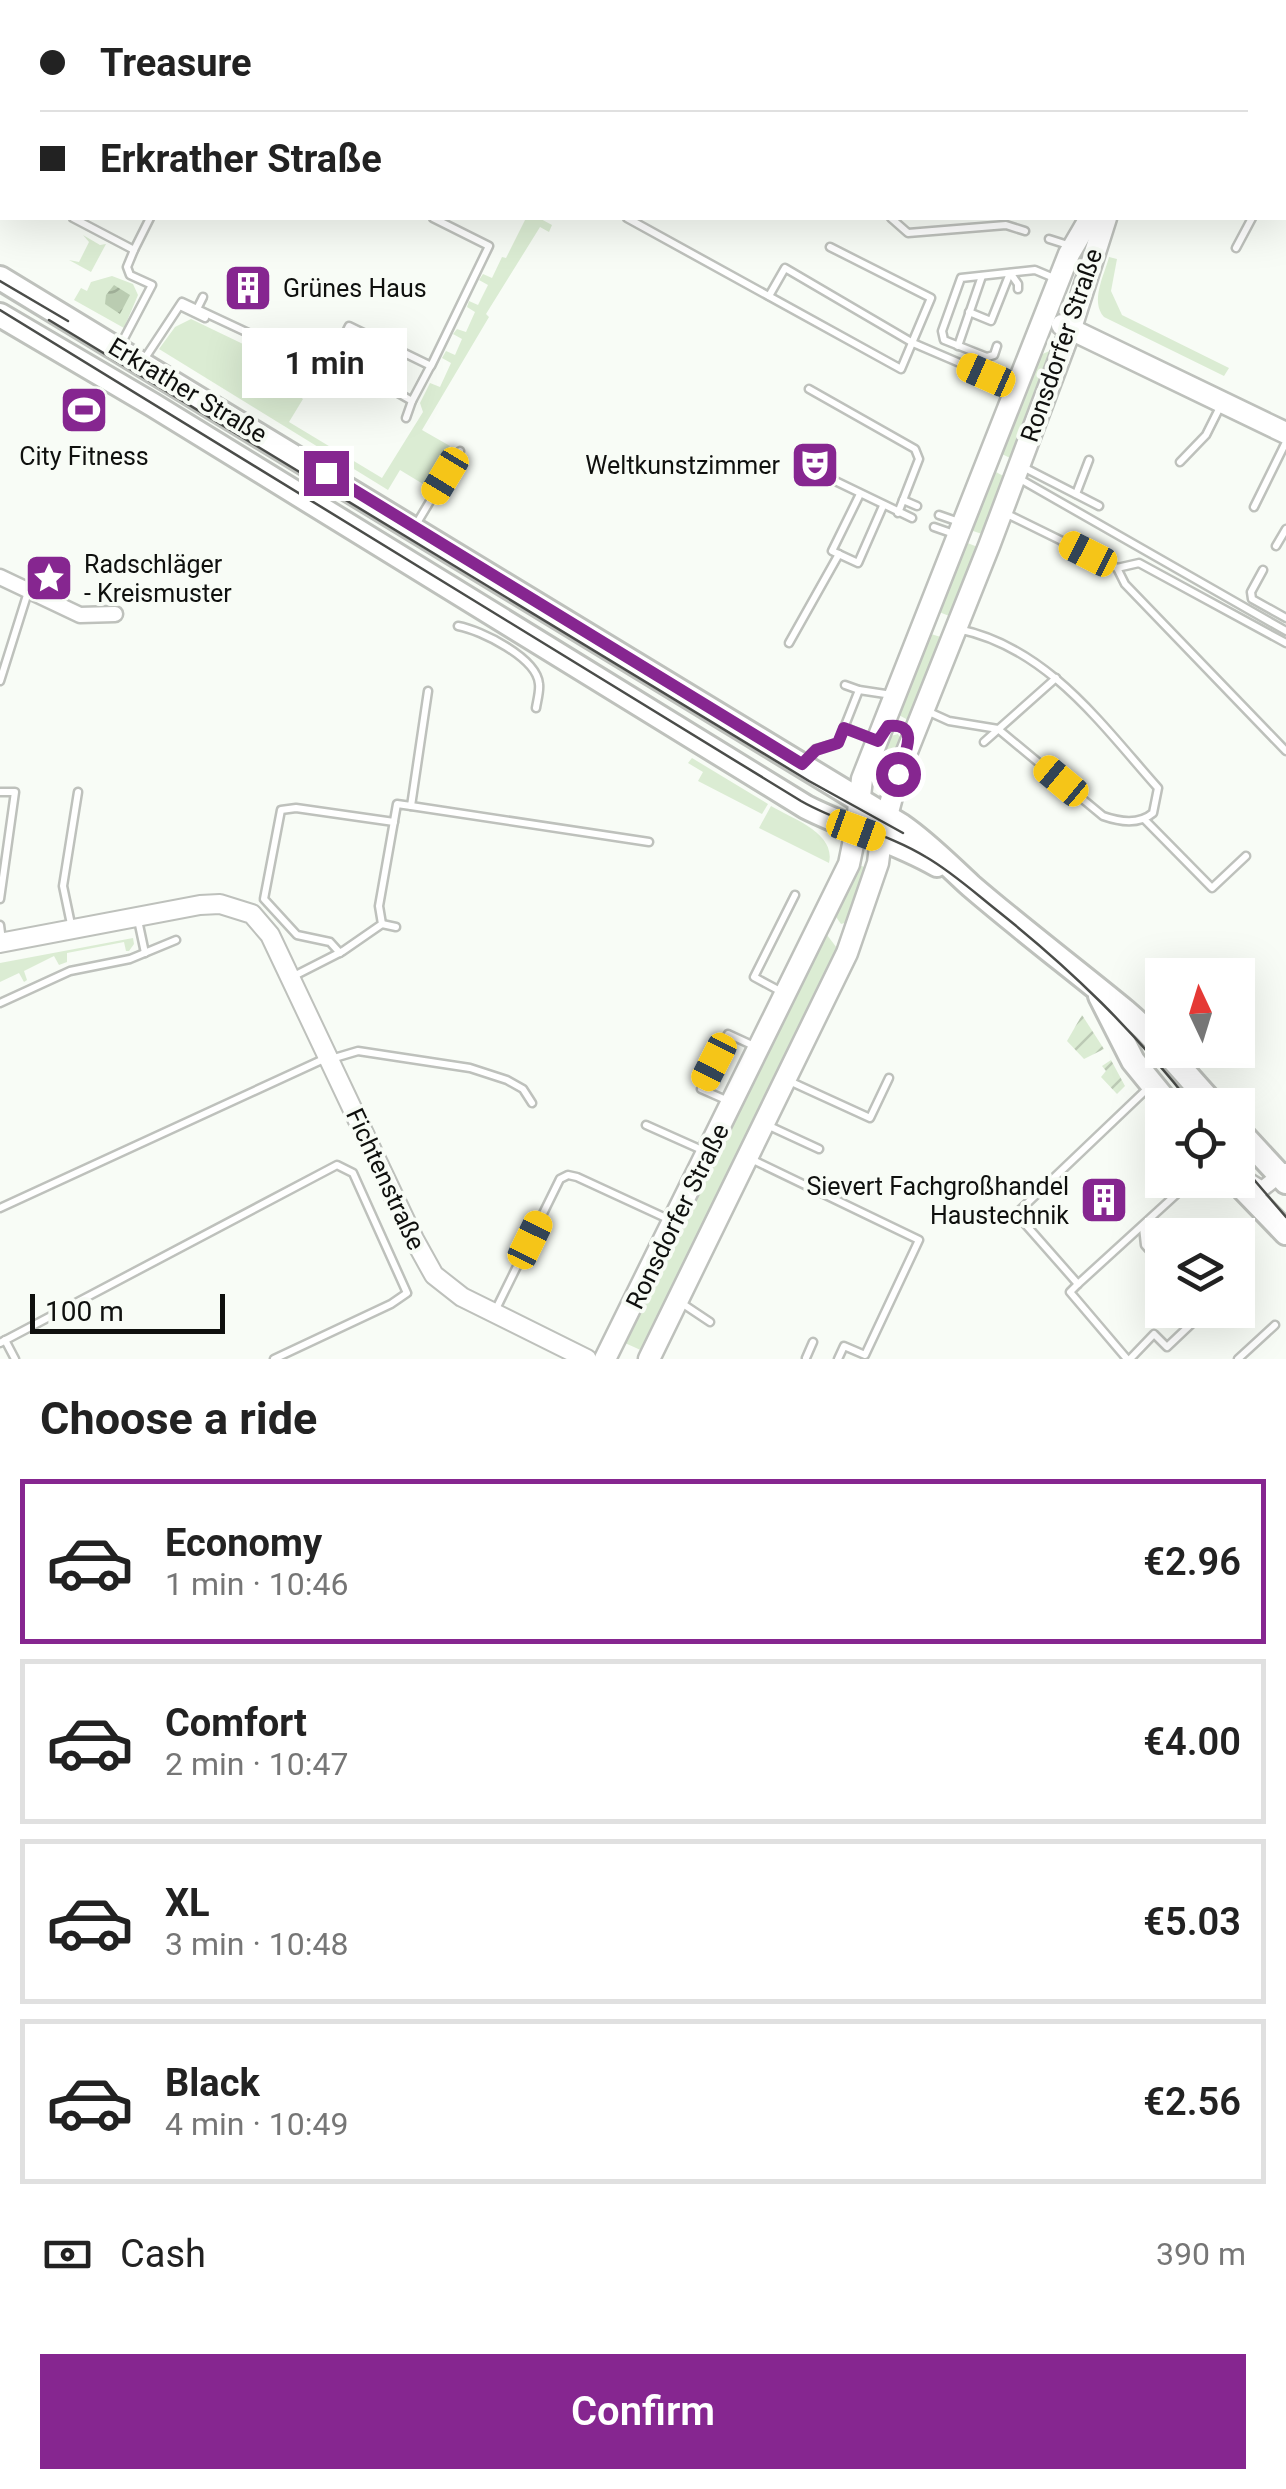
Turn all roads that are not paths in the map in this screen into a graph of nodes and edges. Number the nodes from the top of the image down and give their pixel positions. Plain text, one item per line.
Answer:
1 (77, 220) edge
2 (149, 220) edge
3 (437, 220) edge
4 (631, 220) edge
5 (893, 220) edge
6 (1089, 220) edge
7 (1105, 220) edge
8 (1251, 220) edge
9 (1025, 231) dead end
10 (1049, 239) dead end
11 (1072, 246) junction
12 (830, 248) dead end
13 (1236, 248) dead end
14 (134, 250) junction
15 (1010, 273) junction
16 (982, 275) junction
17 (1060, 280) junction
18 (5, 286) edge
19 (1018, 290) dead end
20 (769, 296) junction
21 (203, 297) dead end
22 (180, 306) junction
23 (197, 309) junction
24 (970, 312) junction
25 (0, 315) edge
26 (1046, 319) junction
27 (1071, 328) junction
28 (913, 343) junction
29 (958, 346) junction
30 (997, 346) dead end
31 (118, 348) junction
32 (334, 356) junction
33 (143, 362) junction
34 (304, 362) junction
35 (431, 366) junction
36 (316, 377) dead end
37 (1016, 388) junction
38 (809, 390) dead end
39 (412, 401) junction
40 (1222, 402) junction
41 (406, 418) dead end
42 (1286, 433) edge
43 (1286, 442) edge
44 (460, 451) dead end
45 (1089, 460) dead end
46 (988, 461) junction
47 (1180, 462) dead end
48 (1016, 471) junction
49 (826, 477) dead end
50 (860, 494) junction
51 (1076, 494) junction
52 (903, 500) junction
53 (883, 506) junction
54 (917, 506) dead end
55 (1099, 506) dead end
56 (1254, 506) dead end
57 (1002, 512) junction
58 (898, 513) junction
59 (938, 515) dead end
60 (912, 518) dead end
61 (934, 526) dead end
62 (414, 528) junction
63 (1286, 530) edge
64 (961, 531) junction
65 (989, 546) junction
66 (1276, 546) dead end
67 (839, 554) junction
68 (1118, 568) junction
69 (1263, 570) dead end
70 (0, 577) edge
71 (29, 591) junction
72 (115, 614) dead end
73 (928, 618) junction
74 (1286, 618) edge
75 (458, 626) dead end
76 (956, 628) junction
77 (1286, 631) edge
78 (790, 643) dead end
79 (1286, 643) edge
80 (1056, 678) junction
81 (0, 681) edge
82 (845, 685) dead end
83 (859, 690) junction
84 (428, 691) dead end
85 (896, 696) junction
86 (536, 708) dead end
87 (924, 710) junction
88 (844, 728) junction
89 (998, 729) junction
90 (880, 735) junction
91 (984, 742) dead end
92 (909, 744) junction
93 (1286, 750) edge
94 (802, 764) junction
95 (854, 788) junction
96 (0, 792) edge
97 (78, 792) dead end
98 (411, 806) junction
99 (1145, 820) junction
100 (394, 822) junction
101 (856, 830) junction
102 (890, 834) junction
103 (650, 842) dead end
104 (1246, 856) dead end
105 (970, 885) junction
106 (796, 895) dead end
107 (0, 899) edge
108 (828, 907) junction
109 (138, 917) junction
110 (382, 924) junction
111 (396, 926) dead end
112 (855, 928) junction
113 (72, 930) junction
114 (1, 936) edge
115 (176, 940) dead end
116 (145, 953) junction
117 (340, 953) junction
118 (291, 977) junction
119 (1098, 993) junction
120 (786, 994) junction
121 (0, 1003) edge
122 (759, 1048) junction
123 (329, 1058) junction
124 (889, 1078) dead end
125 (786, 1080) junction
126 (1151, 1086) joint
127 (1198, 1088) edge
128 (732, 1102) junction
129 (532, 1103) dead end
130 (766, 1124) junction
131 (646, 1125) dead end
132 (1255, 1147) edge
133 (819, 1149) dead end
134 (707, 1152) junction
135 (748, 1157) junction
136 (1284, 1176) edge
137 (1255, 1184) edge
138 (1174, 1198) edge
139 (1253, 1198) edge
140 (0, 1208) edge
141 (674, 1222) junction
142 (1144, 1227) junction
143 (1286, 1232) edge
144 (1145, 1236) edge
145 (1078, 1284) junction
146 (679, 1302) junction
147 (494, 1314) junction
148 (710, 1322) dead end
149 (1276, 1326) dead end
150 (1187, 1328) edge
151 (3, 1341) edge
152 (813, 1342) dead end
153 (15, 1359) edge
154 (274, 1359) edge
155 (587, 1359) edge
156 (605, 1359) edge
157 (649, 1359) edge
158 (807, 1359) edge
159 (838, 1359) edge
160 (1128, 1359) edge
161 (1238, 1359) edge

1 - 14 lane
2 - 14 lane
3 - 35 lane
4 - 20 lane
5 - 9 lane
6 - 11 main road, Ronsdorfer Straße
7 - 27 main road, Ronsdorfer Straße
8 - 13 lane
10 - 11 lane
11 - 17 main road, Ronsdorfer Straße
12 - 28 lane
14 - 31 lane
15 - 16 lane
15 - 17 lane
15 - 19 lane
15 - 24 lane
16 - 24 lane
16 - 29 lane
17 - 26 main road, Ronsdorfer Straße
18 - 31 main road, Erkrather Straße
20 - 28 lane
20 - 28 lane
21 - 23 lane
22 - 23 lane
22 - 33 lane
22 - 34 lane
23 - 34 lane
24 - 29 lane
25 - 101 main road, Erkrather Straße
26 - 27 main road
26 - 37 main road, Ronsdorfer Straße
27 - 40 main road
27 - 48 main road, Ronsdorfer Straße
28 - 37 lane
29 - 30 lane
31 - 33 main road, Erkrather Straße
32 - 34 lane
32 - 35 lane
32 - 39 lane
33 - 62 main road, Erkrather Straße
34 - 36 lane
35 - 39 lane
37 - 46 main road, Ronsdorfer Straße
38 - 52 lane
39 - 41 lane
40 - 42 main road
40 - 47 lane
43 - 56 lane
44 - 62 lane
45 - 51 lane
46 - 48 main road, Ronsdorfer Straße
46 - 64 main road, Ronsdorfer Straße
48 - 51 lane
48 - 57 main road, Ronsdorfer Straße
48 - 77 lane
49 - 50 lane
50 - 53 lane
50 - 67 lane
51 - 55 lane
52 - 54 lane
52 - 58 lane
53 - 58 lane
53 - 67 lane
57 - 65 main road, Ronsdorfer Straße
57 - 68 lane
58 - 60 lane
59 - 64 lane
61 - 64 lane
62 - 94 main road, Erkrather Straße
63 - 66 lane
64 - 65 lane
64 - 73 main road, Ronsdorfer Straße
65 - 76 main road, Ronsdorfer Straße
67 - 78 lane
68 - 79 lane
68 - 93 lane
69 - 74 lane
70 - 71 street
71 - 72 street
71 - 81 lane
73 - 76 main road
73 - 85 main road, Ronsdorfer Straße
75 - 86 lane
76 - 80 lane
76 - 87 main road, Ronsdorfer Straße
80 - 89 lane
80 - 99 lane
82 - 83 lane
83 - 85 lane
83 - 88 lane
84 - 98 lane
85 - 90 main road, Ronsdorfer Straße
87 - 89 lane
87 - 92 main road, Ronsdorfer Straße
88 - 90 lane
88 - 94 lane
89 - 91 lane
89 - 99 lane
90 - 92 main road
90 - 95 main road, Ronsdorfer Straße
92 - 102 main road, Ronsdorfer Straße
94 - 95 main road, Erkrather Straße
95 - 101 main road, Ronsdorfer Straße
95 - 102 main road, Erkrather Straße
96 - 107 lane
97 - 113 lane
98 - 100 lane
98 - 103 lane
99 - 104 lane
100 - 110 lane
100 - 117 lane
101 - 102 main road, Erkrather Straße
101 - 108 main road, Ronsdorfer Straße
102 - 105 main road, Erkrather Straße
102 - 105 main road, Erkrather Straße
102 - 112 main road, Ronsdorfer Straße
105 - 119 main road, Erkrather Straße
106 - 120 lane
108 - 112 main road
108 - 120 main road, Ronsdorfer Straße
109 - 113 street, Fichtenstraße
109 - 116 lane
109 - 118 street, Fichtenstraße
110 - 111 lane
110 - 117 lane
112 - 125 main road, Ronsdorfer Straße
113 - 114 street, Fichtenstraße
115 - 116 lane
116 - 121 lane
117 - 118 lane
118 - 123 street, Fichtenstraße
119 - 126 main road, Erkrather Straße
119 - 127 main road, Erkrather Straße
120 - 122 main road, Ronsdorfer Straße
122 - 128 main road, Ronsdorfer Straße
122 - 128 lane
123 - 129 lane
123 - 140 lane
123 - 147 street, Fichtenstraße
124 - 125 lane
125 - 130 main road, Ronsdorfer Straße
126 - 145 lane
128 - 134 main road, Ronsdorfer Straße
130 - 133 lane
130 - 135 main road, Ronsdorfer Straße
131 - 134 lane
132 - 136 main road
134 - 141 main road, Ronsdorfer Straße
135 - 146 main road, Ronsdorfer Straße
135 - 159 lane
136 - 137 street
138 - 142 lane
139 - 143 main road
141 - 147 lane
141 - 156 main road, Ronsdorfer Straße
142 - 144 lane
142 - 145 lane
145 - 160 lane
146 - 148 lane
146 - 157 main road, Ronsdorfer Straße
147 - 155 street, Fichtenstraße
149 - 161 lane
150 - 160 lane
151 - 153 lane
151 - 154 lane
152 - 158 lane

